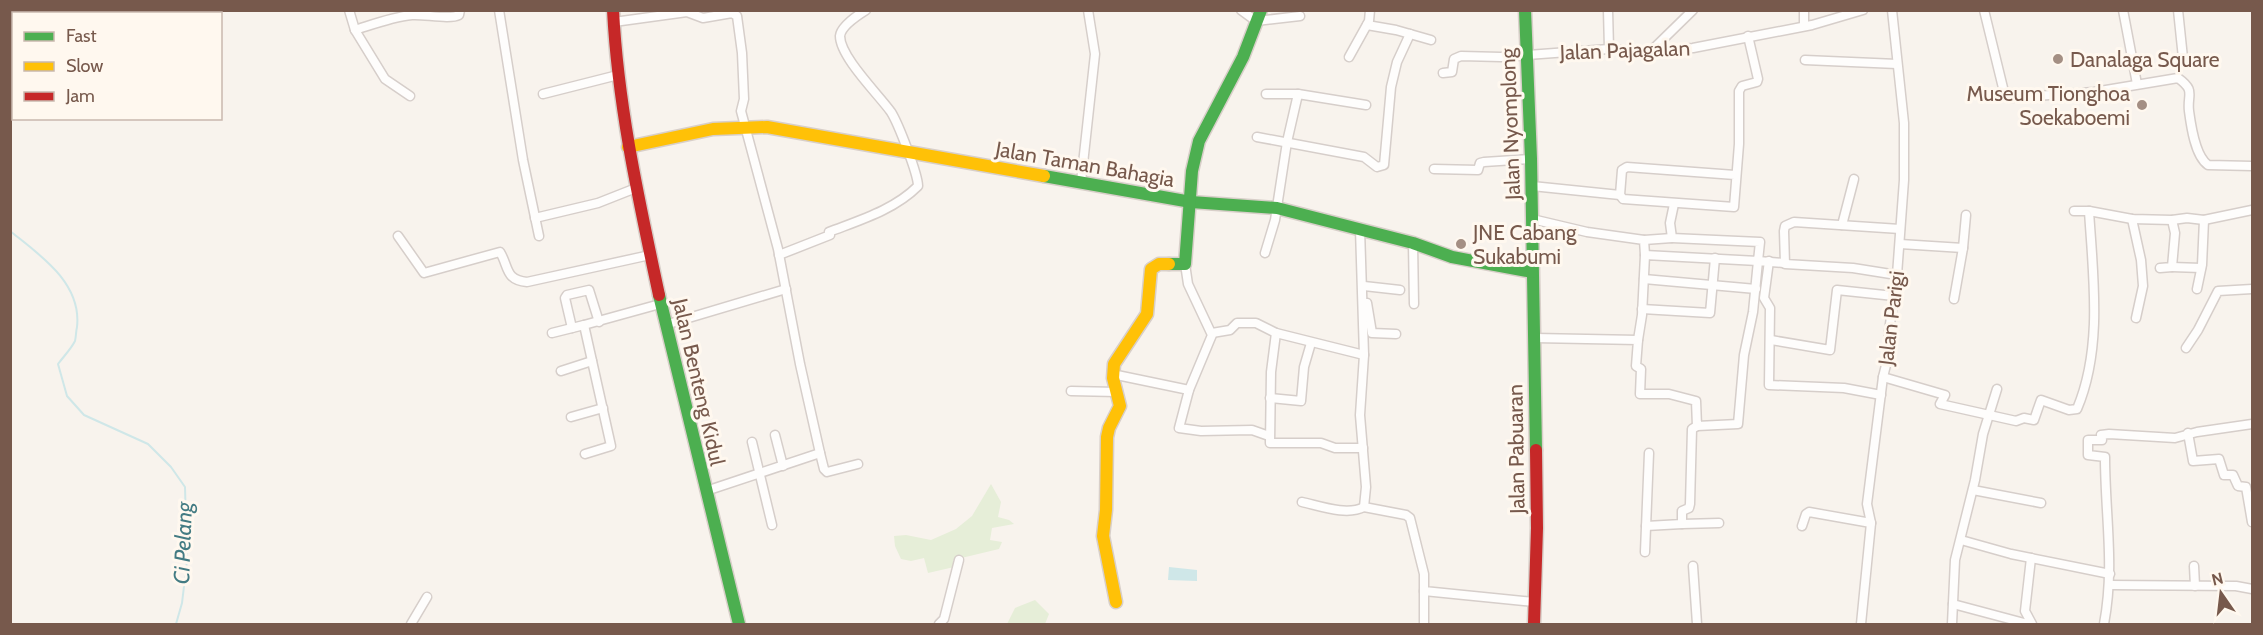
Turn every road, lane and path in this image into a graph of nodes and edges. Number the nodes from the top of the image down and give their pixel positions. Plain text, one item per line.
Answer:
1 (349, 10) edge
2 (460, 10) edge
3 (499, 10) edge
4 (866, 10) edge
5 (1088, 10) edge
6 (1241, 10) edge
7 (1370, 10) edge
8 (1525, 10) edge
9 (1608, 10) edge
10 (1693, 10) edge
11 (1804, 10) edge
12 (1863, 10) edge
13 (1892, 10) edge
14 (1984, 10) edge
15 (2123, 10) edge
16 (2178, 10) edge
17 (691, 12) edge
18 (736, 12) edge
19 (613, 16) edge
20 (1258, 16) edge
21 (1300, 16) dead end
22 (1367, 25) junction
23 (1804, 26) junction
24 (355, 30) junction
25 (1410, 34) junction
26 (1748, 36) junction
27 (1431, 40) dead end
28 (1610, 49) junction
29 (1650, 52) junction
30 (1527, 55) junction
31 (1349, 57) dead end
32 (2183, 58) dead end
33 (1805, 60) dead end
34 (1898, 64) junction
35 (1443, 73) dead end
36 (618, 75) junction
37 (2138, 84) junction
38 (543, 94) dead end
39 (1266, 94) dead end
40 (1298, 94) junction
41 (410, 96) dead end
42 (1366, 105) dead end
43 (744, 126) junction
44 (1257, 137) dead end
45 (1287, 142) junction
46 (628, 147) junction
47 (907, 152) junction
48 (1532, 159) junction
49 (2253, 166) edge
50 (1434, 169) dead end
51 (1736, 175) junction
52 (1854, 179) dead end
53 (1081, 182) junction
54 (1532, 186) junction
55 (636, 188) junction
56 (1620, 195) junction
57 (1191, 202) junction
58 (1674, 204) junction
59 (1277, 208) junction
60 (2090, 210) junction
61 (2253, 210) edge
62 (2073, 211) dead end
63 (1966, 216) dead end
64 (535, 218) junction
65 (1533, 219) junction
66 (2132, 219) junction
67 (2172, 220) junction
68 (2204, 220) junction
69 (1842, 225) junction
70 (1362, 229) junction
71 (1900, 229) junction
72 (398, 236) dead end
73 (538, 236) dead end
74 (1672, 238) junction
75 (1644, 240) junction
76 (1413, 243) junction
77 (1900, 244) junction
78 (1963, 248) junction
79 (1265, 253) dead end
80 (650, 255) junction
81 (779, 255) junction
82 (1645, 255) junction
83 (1715, 258) junction
84 (1758, 261) junction
85 (1769, 261) junction
86 (1784, 263) junction
87 (1185, 264) junction
88 (2172, 267) junction
89 (2160, 268) dead end
90 (2201, 268) junction
91 (1532, 272) junction
92 (1897, 275) junction
93 (1644, 279) junction
94 (1712, 285) junction
95 (1364, 286) junction
96 (786, 289) junction
97 (1756, 289) junction
98 (2197, 289) dead end
99 (2253, 289) edge
100 (1400, 290) dead end
101 (1894, 296) junction
102 (1954, 299) dead end
103 (660, 304) junction
104 (1414, 304) dead end
105 (1642, 309) junction
106 (2136, 318) dead end
107 (598, 322) junction
108 (584, 325) junction
109 (665, 325) junction
110 (572, 328) junction
111 (552, 333) dead end
112 (1212, 333) junction
113 (1276, 333) junction
114 (1396, 334) dead end
115 (1535, 338) junction
116 (1638, 340) junction
117 (1770, 340) junction
118 (1311, 343) junction
119 (2186, 348) dead end
120 (1364, 355) junction
121 (592, 361) junction
122 (561, 371) dead end
123 (1112, 374) junction
124 (1883, 377) junction
125 (1997, 389) dead end
126 (1190, 390) junction
127 (1071, 391) dead end
128 (1117, 392) junction
129 (1881, 395) junction
130 (1270, 398) junction
131 (603, 408) junction
132 (1989, 414) junction
133 (571, 417) dead end
134 (2253, 424) edge
135 (1697, 426) junction
136 (2188, 433) junction
137 (775, 435) dead end
138 (1269, 436) junction
139 (752, 441) dead end
140 (1363, 448) junction
141 (820, 453) junction
142 (1649, 453) dead end
143 (585, 454) dead end
144 (858, 464) dead end
145 (783, 466) junction
146 (760, 474) junction
147 (1973, 490) junction
148 (706, 491) junction
149 (1302, 502) dead end
150 (2041, 503) dead end
151 (1364, 507) junction
152 (2253, 522) edge
153 (1719, 523) dead end
154 (1871, 523) junction
155 (1682, 524) junction
156 (772, 525) dead end
157 (1646, 526) junction
158 (1802, 526) dead end
159 (1961, 540) junction
160 (1645, 552) dead end
161 (2031, 558) junction
162 (959, 560) dead end
163 (1693, 566) dead end
164 (2194, 566) dead end
165 (2110, 574) junction
166 (2110, 585) junction
167 (2195, 586) junction
168 (2253, 589) edge
169 (1424, 591) junction
170 (427, 597) dead end
171 (1116, 602) dead end
172 (1533, 602) junction
173 (1953, 604) junction
174 (411, 624) edge
175 (738, 624) edge
176 (939, 624) edge
177 (1424, 624) edge
178 (1534, 624) edge
179 (1697, 624) edge
180 (1860, 624) edge
181 (1952, 624) edge
182 (2030, 624) edge
183 (2104, 624) edge

1 - 24 street
2 - 24 street
3 - 64 street
4 - 47 street
5 - 53 street
6 - 20 street
7 - 22 street
8 - 30 street, Jalan Nyomplong
9 - 28 street
10 - 29 street
11 - 23 street
12 - 23 street, Jalan Pajagalan
13 - 34 street, Jalan Parigi
14 - 37 street
15 - 37 street
16 - 32 street
17 - 18 street
17 - 19 street
18 - 43 street
19 - 36 street, Jalan Benteng Kidul
20 - 21 street
20 - 57 street
22 - 25 street
22 - 31 street
23 - 26 street, Jalan Pajagalan
24 - 41 street
25 - 27 street
25 - 45 street
26 - 29 street, Jalan Pajagalan
26 - 51 street
28 - 29 street, Jalan Pajagalan
28 - 30 street, Jalan Pajagalan
30 - 35 street, Jalan Pajagalan
30 - 48 street, Jalan Nyomplong
33 - 34 street
34 - 71 street, Jalan Parigi
36 - 38 street
36 - 46 street, Jalan Benteng Kidul
37 - 49 street
39 - 40 street
40 - 42 street
40 - 45 street
43 - 46 street, Jalan Taman Bahagia
43 - 47 street, Jalan Taman Bahagia
43 - 81 street
44 - 45 street
45 - 59 street
46 - 55 street, Jalan Benteng Kidul
47 - 53 street, Jalan Taman Bahagia
47 - 81 street
48 - 50 street
48 - 54 street, Jalan Nyomplong
51 - 56 street
51 - 58 street
52 - 69 street
53 - 57 street, Jalan Taman Bahagia
54 - 56 street
54 - 65 street, Jalan Nyomplong
55 - 64 street
55 - 80 street, Jalan Benteng Kidul
56 - 58 street
57 - 59 street, Jalan Taman Bahagia
57 - 87 street
58 - 74 street
59 - 70 street, Jalan Taman Bahagia
59 - 79 street
60 - 62 street
60 - 66 street
60 - 132 street
61 - 68 street
63 - 78 street
64 - 73 street
65 - 75 street
65 - 91 street, Jalan Nyomplong
66 - 67 street
66 - 106 street
67 - 68 street
67 - 88 street
68 - 90 street
69 - 71 street
69 - 86 street
70 - 76 street, Jalan Taman Bahagia
70 - 95 street
70 - 120 street
71 - 77 street, Jalan Parigi
72 - 80 street
74 - 75 street
74 - 84 street
75 - 82 street
76 - 91 street, Jalan Taman Bahagia
76 - 104 street
77 - 78 street
77 - 92 street, Jalan Parigi
78 - 102 street
80 - 103 street, Jalan Benteng Kidul
81 - 96 street
82 - 83 street
82 - 93 street
83 - 84 street
83 - 94 street
84 - 85 street
84 - 97 street
85 - 86 street
85 - 117 street
86 - 92 street
87 - 112 street
87 - 123 street
88 - 89 street
88 - 90 street
90 - 98 street
91 - 115 street, Jalan Pabuaran
92 - 101 street, Jalan Parigi
93 - 94 street
93 - 105 street
94 - 97 street
94 - 105 street
95 - 100 street
95 - 114 street
96 - 109 street
96 - 141 street
97 - 135 street
99 - 119 street
101 - 117 street
101 - 124 street, Jalan Parigi
103 - 107 street
103 - 109 street, Jalan Benteng Kidul
105 - 116 street
107 - 108 street
107 - 110 street
108 - 110 street
108 - 121 street
109 - 148 street, Jalan Benteng Kidul
110 - 111 street
112 - 113 street
112 - 126 street
113 - 118 street
113 - 130 street
115 - 116 street
115 - 172 street, Jalan Pabuaran
116 - 135 street
117 - 129 street
118 - 120 street
118 - 130 street
120 - 140 street
121 - 122 street
121 - 131 street
123 - 126 street
123 - 128 street
124 - 129 street, Jalan Parigi
124 - 132 street
125 - 132 street
126 - 138 street
127 - 128 street
128 - 171 street
129 - 154 street, Jalan Parigi
130 - 138 street
131 - 133 street
131 - 143 street
132 - 147 street
134 - 136 street
135 - 155 street
136 - 152 street
136 - 165 street
137 - 145 street
138 - 140 street
139 - 146 street
140 - 151 street
141 - 144 street
141 - 145 street
142 - 157 street
145 - 146 street
146 - 148 street
146 - 156 street
147 - 150 street
147 - 159 street
148 - 175 street, Jalan Benteng Kidul
149 - 151 street
151 - 169 street
153 - 155 street
154 - 158 street
154 - 180 street, Jalan Parigi
155 - 157 street
157 - 160 street
159 - 161 street
159 - 173 street
161 - 165 street
161 - 182 street
162 - 176 street
163 - 179 street
164 - 167 street
165 - 166 street
166 - 167 street
166 - 183 street
167 - 168 street
169 - 172 street
169 - 177 street
170 - 174 street
172 - 178 street, Jalan Pabuaran
173 - 181 street
173 - 182 street

